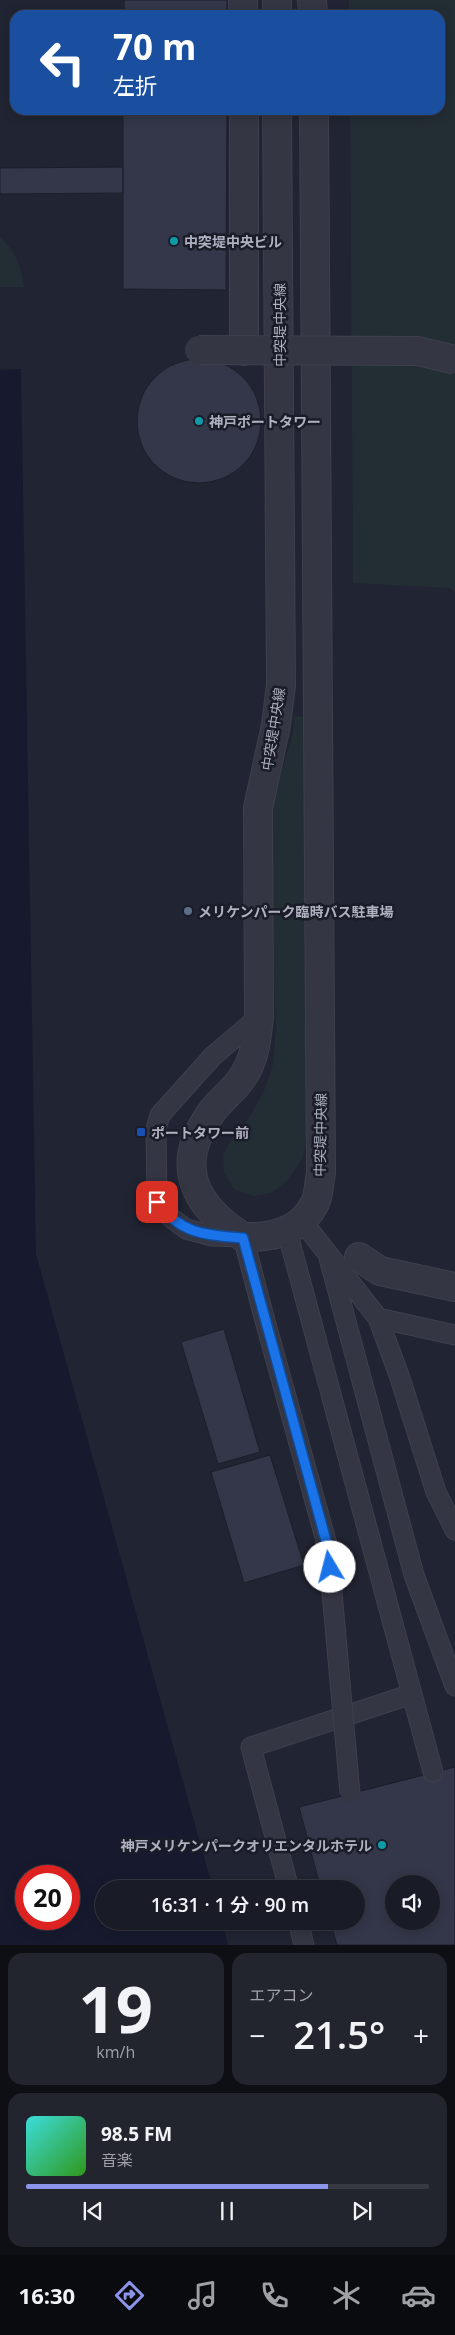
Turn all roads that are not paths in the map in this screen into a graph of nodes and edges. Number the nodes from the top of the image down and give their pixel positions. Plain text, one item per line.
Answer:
1 (244, 115) edge
2 (277, 115) edge
3 (314, 115) edge
4 (199, 350) dead end
5 (244, 350) junction
6 (455, 360) edge
7 (259, 1017) junction
8 (295, 1226) junction
9 (243, 1238) junction
10 (360, 1257) dead end
11 (330, 1258) junction
12 (455, 1287) edge
13 (378, 1318) junction
14 (455, 1335) edge
15 (455, 1530) edge
16 (455, 1686) edge
17 (412, 1694) junction
18 (433, 1772) dead end
19 (350, 1793) dead end
20 (287, 1880) edge
21 (300, 1930) edge
22 (304, 1945) edge

1 - 5 street
2 - 7 street, 中突堤中央線
3 - 8 street, 中突堤中央線
4 - 5 street, bridge
5 - 6 street, bridge
7 - 9 street, 中突堤中央線
7 - 9 lane
8 - 9 street
8 - 11 lane
8 - 17 lane
9 - 19 lane, bridge
10 - 12 street
11 - 13 lane
11 - 16 lane
13 - 14 lane
13 - 15 lane
17 - 18 lane
17 - 20 lane
21 - 22 lane

